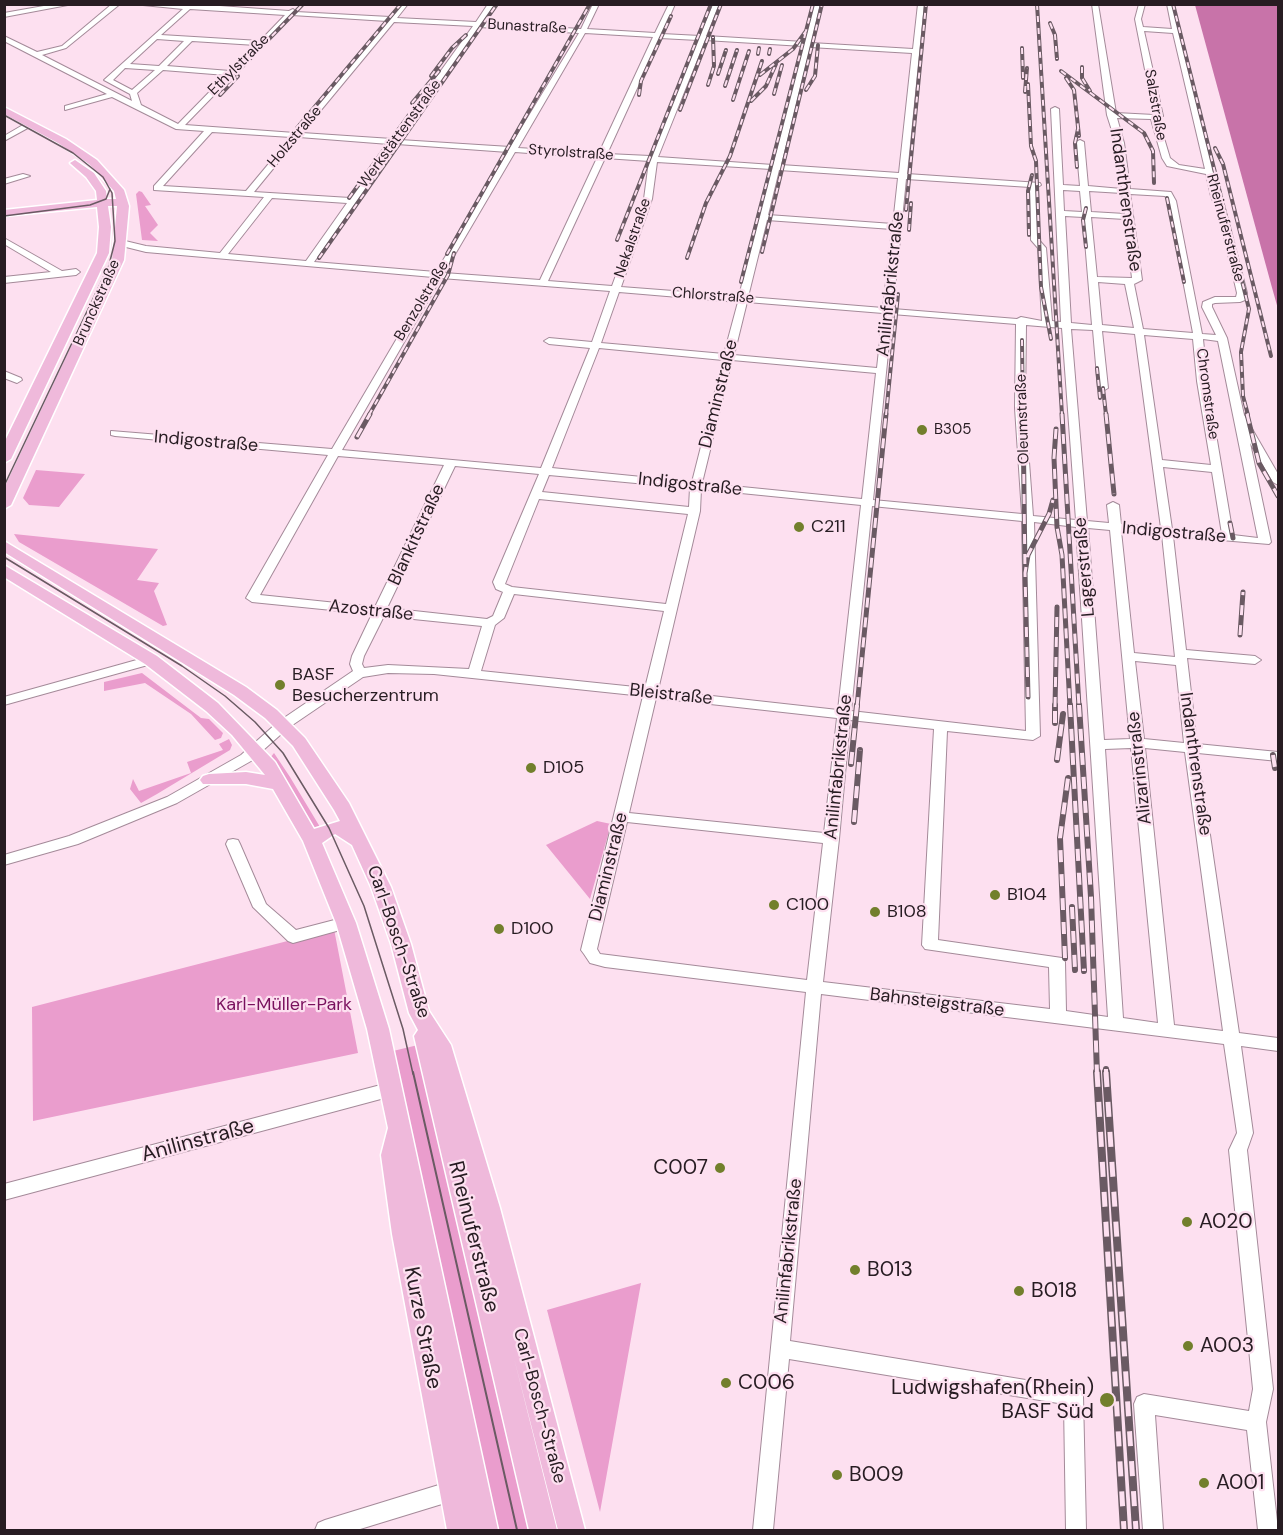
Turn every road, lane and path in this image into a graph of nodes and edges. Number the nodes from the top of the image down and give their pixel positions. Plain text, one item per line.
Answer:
1 (70, 4) edge
2 (117, 4) edge
3 (136, 4) edge
4 (300, 4) edge
5 (405, 4) edge
6 (492, 4) edge
7 (596, 4) edge
8 (672, 4) edge
9 (716, 4) edge
10 (817, 4) edge
11 (921, 4) edge
12 (1095, 4) edge
13 (1142, 4) edge
14 (1170, 4) edge
15 (190, 6) edge
16 (291, 13) junction
17 (4, 15) edge
18 (392, 19) junction
19 (478, 25) junction
20 (1140, 29) junction
21 (1176, 30) junction
22 (583, 31) junction
23 (658, 35) junction
24 (154, 37) junction
25 (4, 38) edge
26 (702, 38) junction
27 (190, 39) junction
28 (261, 44) junction
29 (807, 44) junction
30 (917, 51) junction
31 (38, 54) junction
32 (123, 66) junction
33 (161, 68) junction
34 (232, 73) junction
35 (133, 93) junction
36 (113, 94) junction
37 (138, 106) junction
38 (68, 108) dead end
39 (4, 110) edge
40 (1055, 110) dead end
41 (1111, 115) junction
42 (1154, 117) junction
43 (4, 121) edge
44 (179, 127) junction
45 (26, 128) junction
46 (210, 129) junction
47 (297, 135) junction
48 (4, 139) edge
49 (396, 141) junction
50 (1080, 142) dead end
51 (512, 149) junction
52 (602, 155) junction
53 (653, 159) junction
54 (777, 167) junction
55 (1210, 172) junction
56 (27, 176) dead end
57 (903, 176) junction
58 (4, 182) edge
59 (1060, 186) junction
60 (1084, 188) junction
61 (1126, 191) junction
62 (248, 194) junction
63 (270, 195) junction
64 (352, 201) junction
65 (103, 205) junction
66 (123, 206) junction
67 (4, 213) edge
68 (1061, 213) junction
69 (1086, 214) junction
70 (764, 217) junction
71 (1129, 217) junction
72 (4, 218) edge
73 (897, 227) junction
74 (4, 240) edge
75 (121, 243) junction
76 (180, 253) junction
77 (222, 256) junction
78 (118, 260) junction
79 (309, 264) junction
80 (76, 272) dead end
81 (59, 273) junction
82 (438, 274) junction
83 (1093, 279) junction
84 (4, 280) edge
85 (1129, 282) junction
86 (543, 283) junction
87 (617, 289) junction
88 (743, 298) junction
89 (888, 310) junction
90 (1021, 320) junction
91 (1047, 322) junction
92 (1066, 324) junction
93 (1098, 326) junction
94 (1139, 330) junction
95 (1198, 336) junction
96 (1222, 338) junction
97 (549, 341) dead end
98 (596, 345) junction
99 (729, 357) junction
100 (882, 370) junction
101 (4, 374) edge
102 (17, 380) dead end
103 (1103, 388) dead end
104 (1239, 415) junction
105 (114, 434) dead end
106 (10, 437) edge
107 (336, 453) junction
108 (4, 459) edge
109 (451, 463) junction
110 (1157, 463) junction
111 (1218, 469) junction
112 (547, 471) junction
113 (1278, 482) edge
114 (696, 486) junction
115 (534, 495) junction
116 (867, 504) junction
117 (1113, 505) dead end
118 (4, 506) edge
119 (694, 511) junction
120 (1028, 519) junction
121 (1081, 524) junction
122 (1115, 527) junction
123 (1167, 532) junction
124 (1228, 538) junction
125 (5, 547) edge
126 (4, 570) edge
127 (510, 590) junction
128 (252, 598) joint
129 (670, 608) junction
130 (381, 612) junction
131 (489, 624) junction
132 (1129, 656) junction
133 (1181, 657) junction
134 (151, 660) junction
135 (1255, 660) dead end
136 (360, 673) junction
137 (474, 674) junction
138 (650, 693) junction
139 (4, 701) edge
140 (845, 715) junction
141 (283, 725) junction
142 (940, 726) junction
143 (1033, 736) joint
144 (1138, 743) junction
145 (1098, 744) junction
146 (1191, 748) junction
147 (256, 750) junction
148 (1278, 756) edge
149 (209, 780) junction
150 (281, 784) junction
151 (622, 817) junction
152 (832, 839) junction
153 (312, 840) junction
154 (360, 841) junction
155 (233, 844) dead end
156 (4, 860) edge
157 (346, 922) junction
158 (595, 959) joint
159 (814, 989) junction
160 (419, 1013) junction
161 (1058, 1018) junction
162 (1116, 1025) junction
163 (1167, 1032) junction
164 (1234, 1040) junction
165 (1278, 1044) edge
166 (392, 1089) junction
167 (400, 1125) junction
168 (4, 1192) edge
169 (780, 1348) junction
170 (1256, 1422) junction
171 (455, 1490) junction
172 (325, 1530) edge
173 (461, 1530) edge
174 (485, 1530) edge
175 (543, 1530) edge
176 (572, 1530) edge
177 (763, 1530) edge
178 (1076, 1530) edge
179 (1153, 1530) edge
180 (1268, 1530) edge

1 - 17 street
2 - 31 street
3 - 15 street, Bunastraße
4 - 16 street, Ethylstraße
5 - 18 street, Holzstraße
6 - 19 street, Werkstättenstraße
7 - 22 street, Benzolstraße
8 - 23 street
9 - 26 street, Nekalstraße
10 - 29 street, Diaminstraße
11 - 30 street, Anilinfabrikstraße
12 - 41 street, Indanthrenstraße
13 - 20 street, Salzstraße
14 - 21 street, Rheinuferstraße
15 - 16 street, Bunastraße
15 - 24 street
16 - 18 street, Bunastraße
16 - 28 street, Ethylstraße
18 - 19 street, Bunastraße
18 - 47 street, Holzstraße
19 - 22 street, Bunastraße
19 - 49 street, Werkstättenstraße
20 - 21 street
20 - 42 street, Salzstraße
21 - 55 street, Rheinuferstraße
22 - 23 street, Bunastraße
22 - 51 street, Benzolstraße
23 - 26 street, Bunastraße
23 - 52 street
24 - 27 street
24 - 32 street
25 - 31 street
26 - 29 street, Bunastraße
26 - 53 street, Nekalstraße
27 - 28 street
27 - 33 street
28 - 34 street, Ethylstraße
29 - 30 street, Bunastraße
29 - 54 street, Diaminstraße
30 - 57 street, Anilinfabrikstraße
31 - 36 street, Styrolstraße
32 - 33 street
32 - 35 street
33 - 34 street
33 - 35 street
34 - 44 street, Ethylstraße
35 - 37 street
36 - 37 street, Styrolstraße
36 - 38 street
37 - 44 street, Styrolstraße
39 - 45 main road, Brunckstraße
40 - 59 street, Lagerstraße
41 - 42 street
41 - 61 street, Indanthrenstraße
42 - 55 street, Salzstraße
43 - 45 main road, Brunckstraße
44 - 46 street, Styrolstraße
45 - 48 street
45 - 65 main road, Brunckstraße
45 - 66 main road, Brunckstraße
46 - 47 street, Styrolstraße
46 - 62 street
47 - 49 street, Styrolstraße
47 - 62 street, Holzstraße
49 - 51 street, Styrolstraße
49 - 64 street, Werkstättenstraße
50 - 60 street
51 - 52 street, Styrolstraße
51 - 82 street, Benzolstraße
52 - 53 street, Styrolstraße
52 - 86 street
53 - 54 street, Styrolstraße
53 - 87 street, Nekalstraße
54 - 57 street, Styrolstraße
54 - 70 street, Diaminstraße
55 - 96 street, Rheinuferstraße
56 - 58 street
57 - 73 street, Anilinfabrikstraße
57 - 91 street, Styrolstraße
59 - 60 street
59 - 68 street, Lagerstraße
60 - 61 street
60 - 69 street
61 - 71 street, Indanthrenstraße
61 - 95 street, Chromstraße
62 - 63 street, Holzstraße
63 - 64 street
63 - 77 street, Holzstraße
64 - 79 street, Werkstättenstraße
65 - 66 main road
65 - 67 main road
65 - 72 main road
65 - 106 main road, Brunckstraße
66 - 75 main road, Brunckstraße
68 - 69 street
68 - 92 street, Lagerstraße
69 - 71 street
69 - 83 street
70 - 73 street
70 - 88 street, Diaminstraße
71 - 85 street, Indanthrenstraße
73 - 89 street, Anilinfabrikstraße
74 - 81 street
75 - 76 street
75 - 78 main road, Brunckstraße
76 - 77 street, Chlorstraße
76 - 78 street
77 - 79 street, Chlorstraße
78 - 118 main road, Brunckstraße
79 - 82 street, Chlorstraße
80 - 81 street
81 - 84 street
82 - 86 street, Chlorstraße
82 - 107 street, Benzolstraße
83 - 85 street
83 - 93 street
85 - 94 street, Indanthrenstraße
86 - 87 street, Chlorstraße
87 - 88 street, Chlorstraße
87 - 98 street, Nekalstraße
88 - 89 street, Chlorstraße
88 - 99 street, Diaminstraße
89 - 90 street, Chlorstraße
89 - 100 street, Anilinfabrikstraße
90 - 91 street, Chlorstraße
90 - 120 street, Oleumstraße
91 - 92 street, Chlorstraße
92 - 93 street, Chlorstraße
92 - 121 street, Lagerstraße
93 - 94 street, Chlorstraße
93 - 103 street
94 - 95 street, Chlorstraße
94 - 110 street, Indanthrenstraße
95 - 96 street, Chlorstraße
95 - 111 street, Chromstraße
96 - 104 street, Rheinuferstraße
97 - 98 street
98 - 99 street
98 - 112 street, Nekalstraße
99 - 100 street
99 - 114 street, Diaminstraße
100 - 116 street, Anilinfabrikstraße
101 - 102 street
104 - 113 street, Rheinuferstraße
104 - 124 street, Indigostraße
105 - 107 street, Indigostraße
106 - 108 main road, Brunckstraße
107 - 109 street, Indigostraße
107 - 128 street, Benzolstraße
109 - 112 street, Indigostraße
109 - 130 street, Blankitstraße
110 - 111 street
110 - 123 street, Indanthrenstraße
111 - 124 street, Chromstraße
112 - 114 street, Indigostraße
112 - 115 street, Nekalstraße
114 - 116 street, Indigostraße
114 - 119 street, Diaminstraße
115 - 119 street
115 - 127 street, Nekalstraße
116 - 120 street, Indigostraße
116 - 140 street, Anilinfabrikstraße
117 - 122 street, Alizarinstraße
119 - 129 street, Diaminstraße
120 - 121 street, Indigostraße
120 - 143 street, Oleumstraße
121 - 122 street, Indigostraße
121 - 145 street, Lagerstraße
122 - 123 street, Indigostraße
122 - 132 street, Alizarinstraße
123 - 124 street, Indigostraße
123 - 133 street, Indanthrenstraße
125 - 141 main road, Carl-Bosch-Straße
126 - 134 main road
127 - 129 street
127 - 131 street
128 - 130 street, Azostraße
129 - 138 street, Diaminstraße
130 - 131 street, Azostraße
130 - 136 street, Blankitstraße
131 - 137 street
132 - 133 street
132 - 144 street, Alizarinstraße
133 - 135 street
133 - 146 street, Indanthrenstraße
134 - 139 street
134 - 147 main road
136 - 137 street, Bleistraße
136 - 141 street, Bleistraße
137 - 138 street, Bleistraße
138 - 140 street, Bleistraße
138 - 151 street, Diaminstraße
140 - 142 street, Bleistraße
140 - 152 street, Anilinfabrikstraße
141 - 147 street, Bleistraße
141 - 154 main road, Carl-Bosch-Straße
142 - 143 street, Bleistraße
142 - 161 street
144 - 145 street
144 - 146 street
144 - 163 street, Alizarinstraße
145 - 162 street, Lagerstraße
146 - 148 street
146 - 164 street, Indanthrenstraße
147 - 149 street, Bleistraße
147 - 150 main road
149 - 150 main road
149 - 156 street, Bleistraße
150 - 153 main road
151 - 152 street
151 - 158 street, Diaminstraße
152 - 159 street, Anilinfabrikstraße
153 - 154 main road
153 - 157 main road
154 - 160 main road, Carl-Bosch-Straße
155 - 157 street
157 - 166 main road
158 - 159 street, Bahnsteigstraße
159 - 161 street, Bahnsteigstraße
159 - 169 street, Anilinfabrikstraße
160 - 175 main road, Rheinuferstraße
160 - 176 main road, Carl-Bosch-Straße
161 - 162 street, Bahnsteigstraße
162 - 163 street, Bahnsteigstraße
163 - 164 street, Bahnsteigstraße
164 - 165 street, Bahnsteigstraße
164 - 170 street, Indanthrenstraße
166 - 167 main road
166 - 168 street, Anilinstraße
167 - 171 main road, Kurze Straße
167 - 174 main road
169 - 177 street, Anilinfabrikstraße
169 - 178 street
170 - 179 street
170 - 180 street, Indanthrenstraße
171 - 172 street
171 - 173 main road, Kurze Straße

